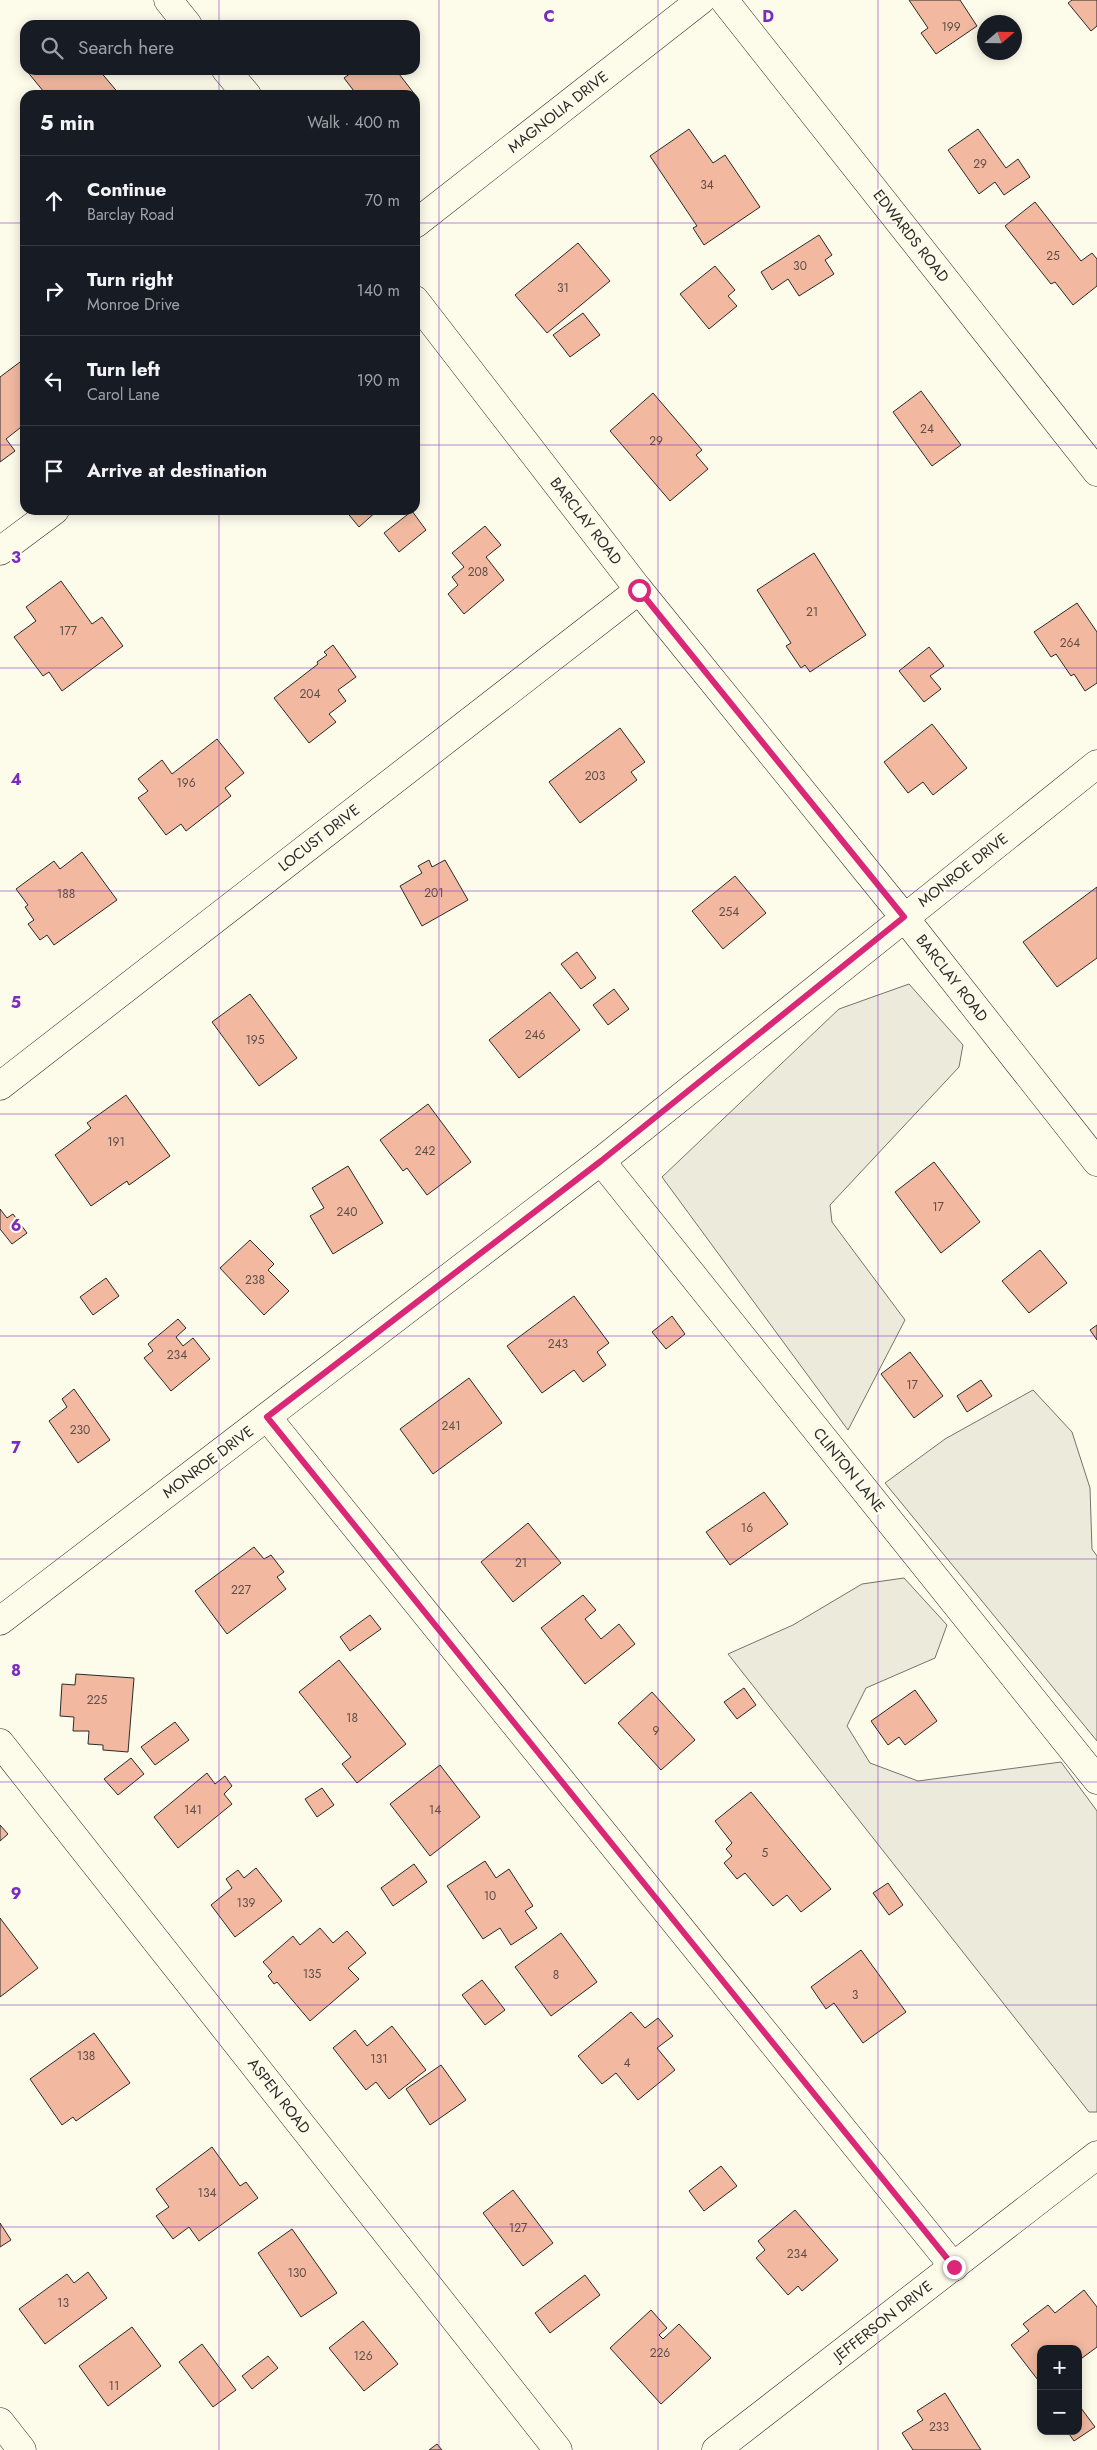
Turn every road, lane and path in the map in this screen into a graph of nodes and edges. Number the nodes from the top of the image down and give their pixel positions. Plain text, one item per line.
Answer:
1 (168, 0) edge
2 (701, 0) edge
3 (724, 0) edge
4 (184, 20) edge
5 (230, 75) edge
6 (243, 90) edge
7 (420, 220) edge
8 (420, 306) edge
9 (1097, 472) edge
10 (48, 515) edge
11 (0, 551) edge
12 (639, 590) junction
13 (1097, 764) edge
14 (904, 917) junction
15 (0, 1086) edge
16 (601, 1161) junction
17 (1097, 1162) edge
18 (267, 1417) junction
19 (0, 1620) edge
20 (0, 1743) edge
21 (1097, 1780) edge
22 (1097, 2155) edge
23 (954, 2267) junction
24 (0, 2422) edge
25 (22, 2450) edge
26 (558, 2450) edge
27 (716, 2450) edge

1 - 4 street
2 - 7 street, MAGNOLIA DRIVE
3 - 9 street, EDWARDS ROAD
5 - 6 street
8 - 12 street, BARCLAY ROAD
10 - 11 street
12 - 14 street, BARCLAY ROAD
12 - 15 street, LOCUST DRIVE
13 - 14 street, MONROE DRIVE
14 - 16 street, MONROE DRIVE
14 - 17 street, BARCLAY ROAD
16 - 18 street, MONROE DRIVE
16 - 21 street, CLINTON LANE
18 - 19 street, MONROE DRIVE
18 - 23 street
20 - 26 street, ASPEN ROAD
22 - 23 street, JEFFERSON DRIVE
23 - 27 street, JEFFERSON DRIVE
24 - 25 street

